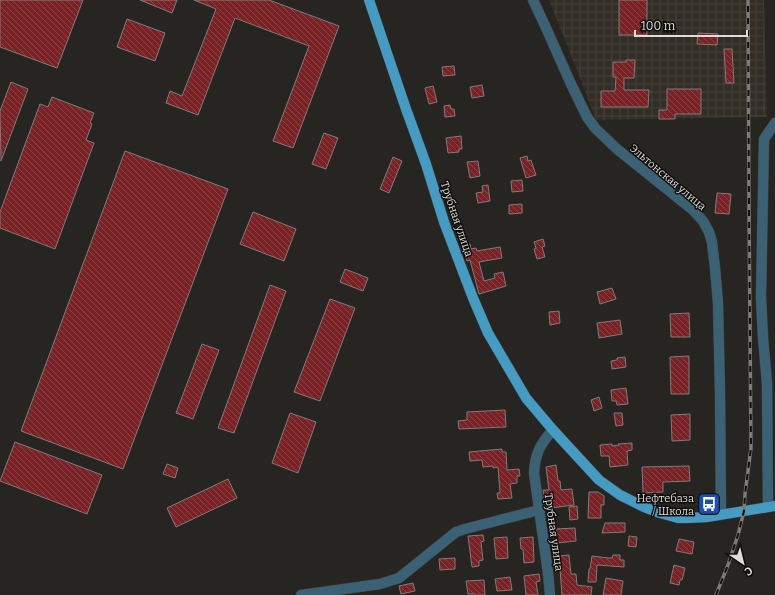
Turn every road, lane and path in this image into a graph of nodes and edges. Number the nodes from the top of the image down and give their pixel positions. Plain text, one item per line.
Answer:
1 (369, 0) edge
2 (533, 0) edge
3 (775, 123) edge
4 (553, 430) junction
5 (771, 506) edge
6 (539, 510) junction
7 (721, 514) junction
8 (301, 595) edge
9 (550, 595) edge

1 - 4 main road, Трубная улица
2 - 7 street, Эльтонская улица
3 - 5 street
4 - 6 street, Трубная улица
4 - 7 main road, Трубная улица
5 - 7 main road, Трубная улица
6 - 8 street
6 - 9 street, Трубная улица

